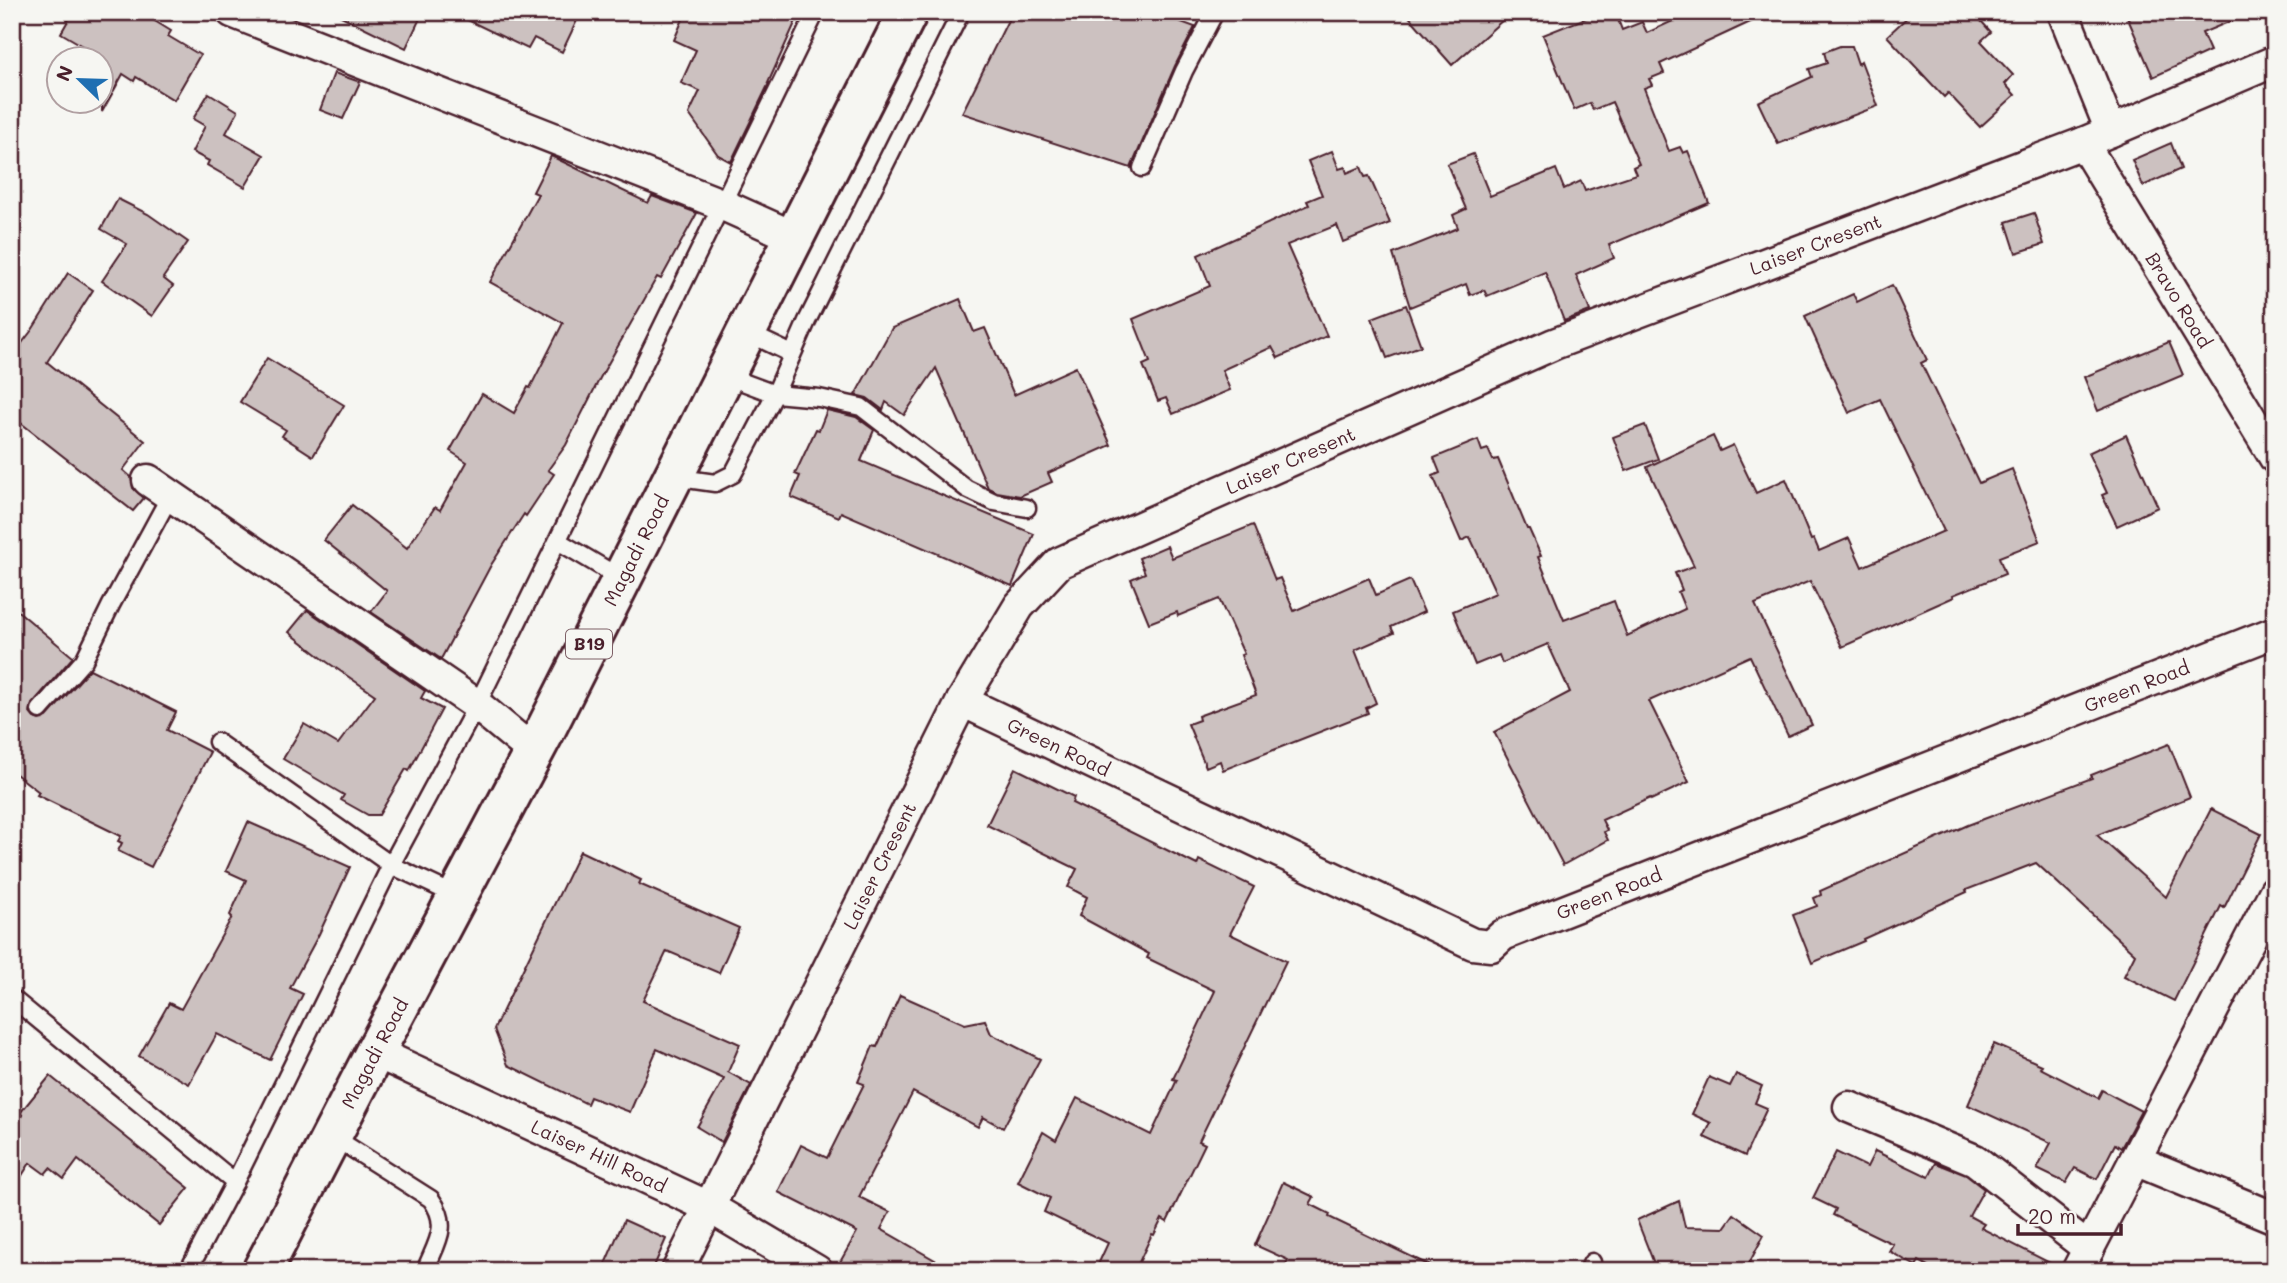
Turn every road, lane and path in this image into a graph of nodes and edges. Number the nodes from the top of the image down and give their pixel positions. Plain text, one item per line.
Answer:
1 (232, 12) edge
2 (816, 12) edge
3 (908, 12) edge
4 (961, 12) edge
5 (1215, 12) edge
6 (2063, 12) edge
7 (2275, 61) edge
8 (2111, 131) junction
9 (2083, 143) junction
10 (1142, 168) dead end
11 (721, 204) junction
12 (794, 237) junction
13 (746, 332) junction
14 (792, 354) junction
15 (724, 375) junction
16 (775, 394) junction
17 (2275, 458) edge
18 (673, 477) junction
19 (159, 488) joint
20 (1027, 508) dead end
21 (558, 541) junction
22 (622, 579) junction
23 (2275, 632) edge
24 (962, 701) junction
25 (477, 705) junction
26 (40, 710) dead end
27 (217, 742) dead end
28 (534, 752) junction
29 (391, 865) junction
30 (2275, 891) edge
31 (457, 896) junction
32 (12, 998) edge
33 (375, 1052) junction
34 (1849, 1107) dead end
35 (332, 1136) junction
36 (2135, 1160) junction
37 (236, 1182) junction
38 (709, 1207) junction
39 (2275, 1219) edge
40 (2083, 1260) edge
41 (188, 1271) edge
42 (262, 1271) edge
43 (425, 1271) edge
44 (677, 1271) edge
45 (817, 1271) edge

1 - 11 street
2 - 11 lane
3 - 12 highway, Magadi Road / B19
4 - 14 lane
5 - 10 lane
6 - 8 street
7 - 8 street, Laiser Cresent
8 - 9 street, Laiser Cresent
9 - 17 street, Bravo Road
9 - 24 street, Laiser Cresent
11 - 12 street
11 - 21 lane
12 - 13 highway, Magadi Road / B19
13 - 14 lane
13 - 15 highway, Magadi Road / B19
14 - 16 lane
15 - 16 lane
15 - 18 highway, Magadi Road / B19
16 - 18 lane
16 - 20 lane
18 - 22 highway, Magadi Road / B19
19 - 25 street
19 - 26 lane
21 - 22 lane
21 - 25 lane
22 - 28 highway, Magadi Road / B19
23 - 24 street, Green Road
24 - 38 street, Laiser Cresent
25 - 28 street
25 - 29 lane
27 - 29 lane
28 - 31 highway, Magadi Road / B19
29 - 31 lane
29 - 37 lane
30 - 36 street
31 - 33 highway, Magadi Road / B19
32 - 37 lane
33 - 35 highway, Magadi Road / B19
33 - 38 street, Laiser Hill Road
34 - 40 street
35 - 42 highway, Magadi Road / B19
35 - 43 lane
36 - 39 street
36 - 40 street
37 - 41 lane
38 - 44 street, Laiser Cresent
38 - 45 street, Laiser Hill Road

